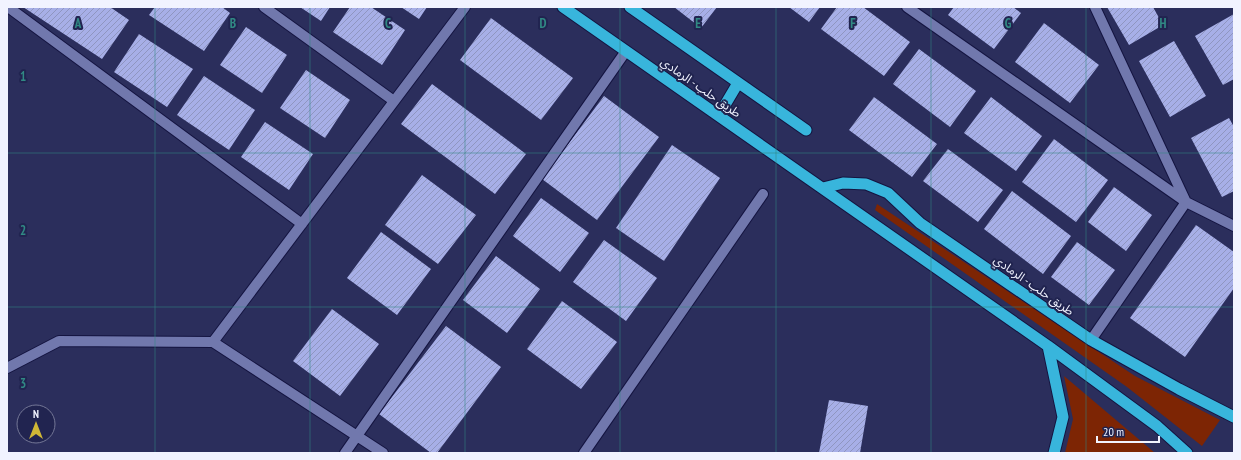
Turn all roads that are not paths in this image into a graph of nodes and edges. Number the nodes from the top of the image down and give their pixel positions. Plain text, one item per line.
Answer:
1 (8, 7) edge
2 (264, 7) edge
3 (465, 7) edge
4 (563, 7) edge
5 (630, 7) edge
6 (906, 7) edge
7 (1095, 7) edge
8 (626, 50) junction
9 (738, 83) junction
10 (394, 101) junction
11 (718, 115) junction
12 (806, 130) dead end
13 (823, 188) junction
14 (763, 194) dead end
15 (1186, 202) junction
16 (302, 224) junction
17 (1234, 226) edge
18 (1090, 340) junction
19 (213, 342) junction
20 (1048, 346) junction
21 (7, 368) edge
22 (1234, 417) edge
23 (357, 436) junction
24 (345, 453) edge
25 (382, 453) edge
26 (584, 453) edge
27 (1054, 453) edge
28 (1187, 453) edge

1 - 16 street
2 - 10 street
3 - 10 street
4 - 8 highway, طريق حلب - الرمادي
5 - 9 highway, طريق حلب - الرمادي
6 - 15 street
7 - 15 street
8 - 11 highway, طريق حلب - الرمادي
8 - 23 street
9 - 11 highway
9 - 12 highway, طريق حلب - الرمادي
10 - 16 street
11 - 13 highway, طريق حلب - الرمادي
13 - 18 highway, طريق حلب - الرمادي
13 - 20 highway, طريق حلب - الرمادي
14 - 26 street
15 - 17 street
15 - 18 street
16 - 19 street
18 - 22 highway, طريق حلب - الرمادي
19 - 21 street
19 - 23 street
20 - 27 highway
20 - 28 highway, طريق حلب - الرمادي
23 - 24 street
23 - 25 street

